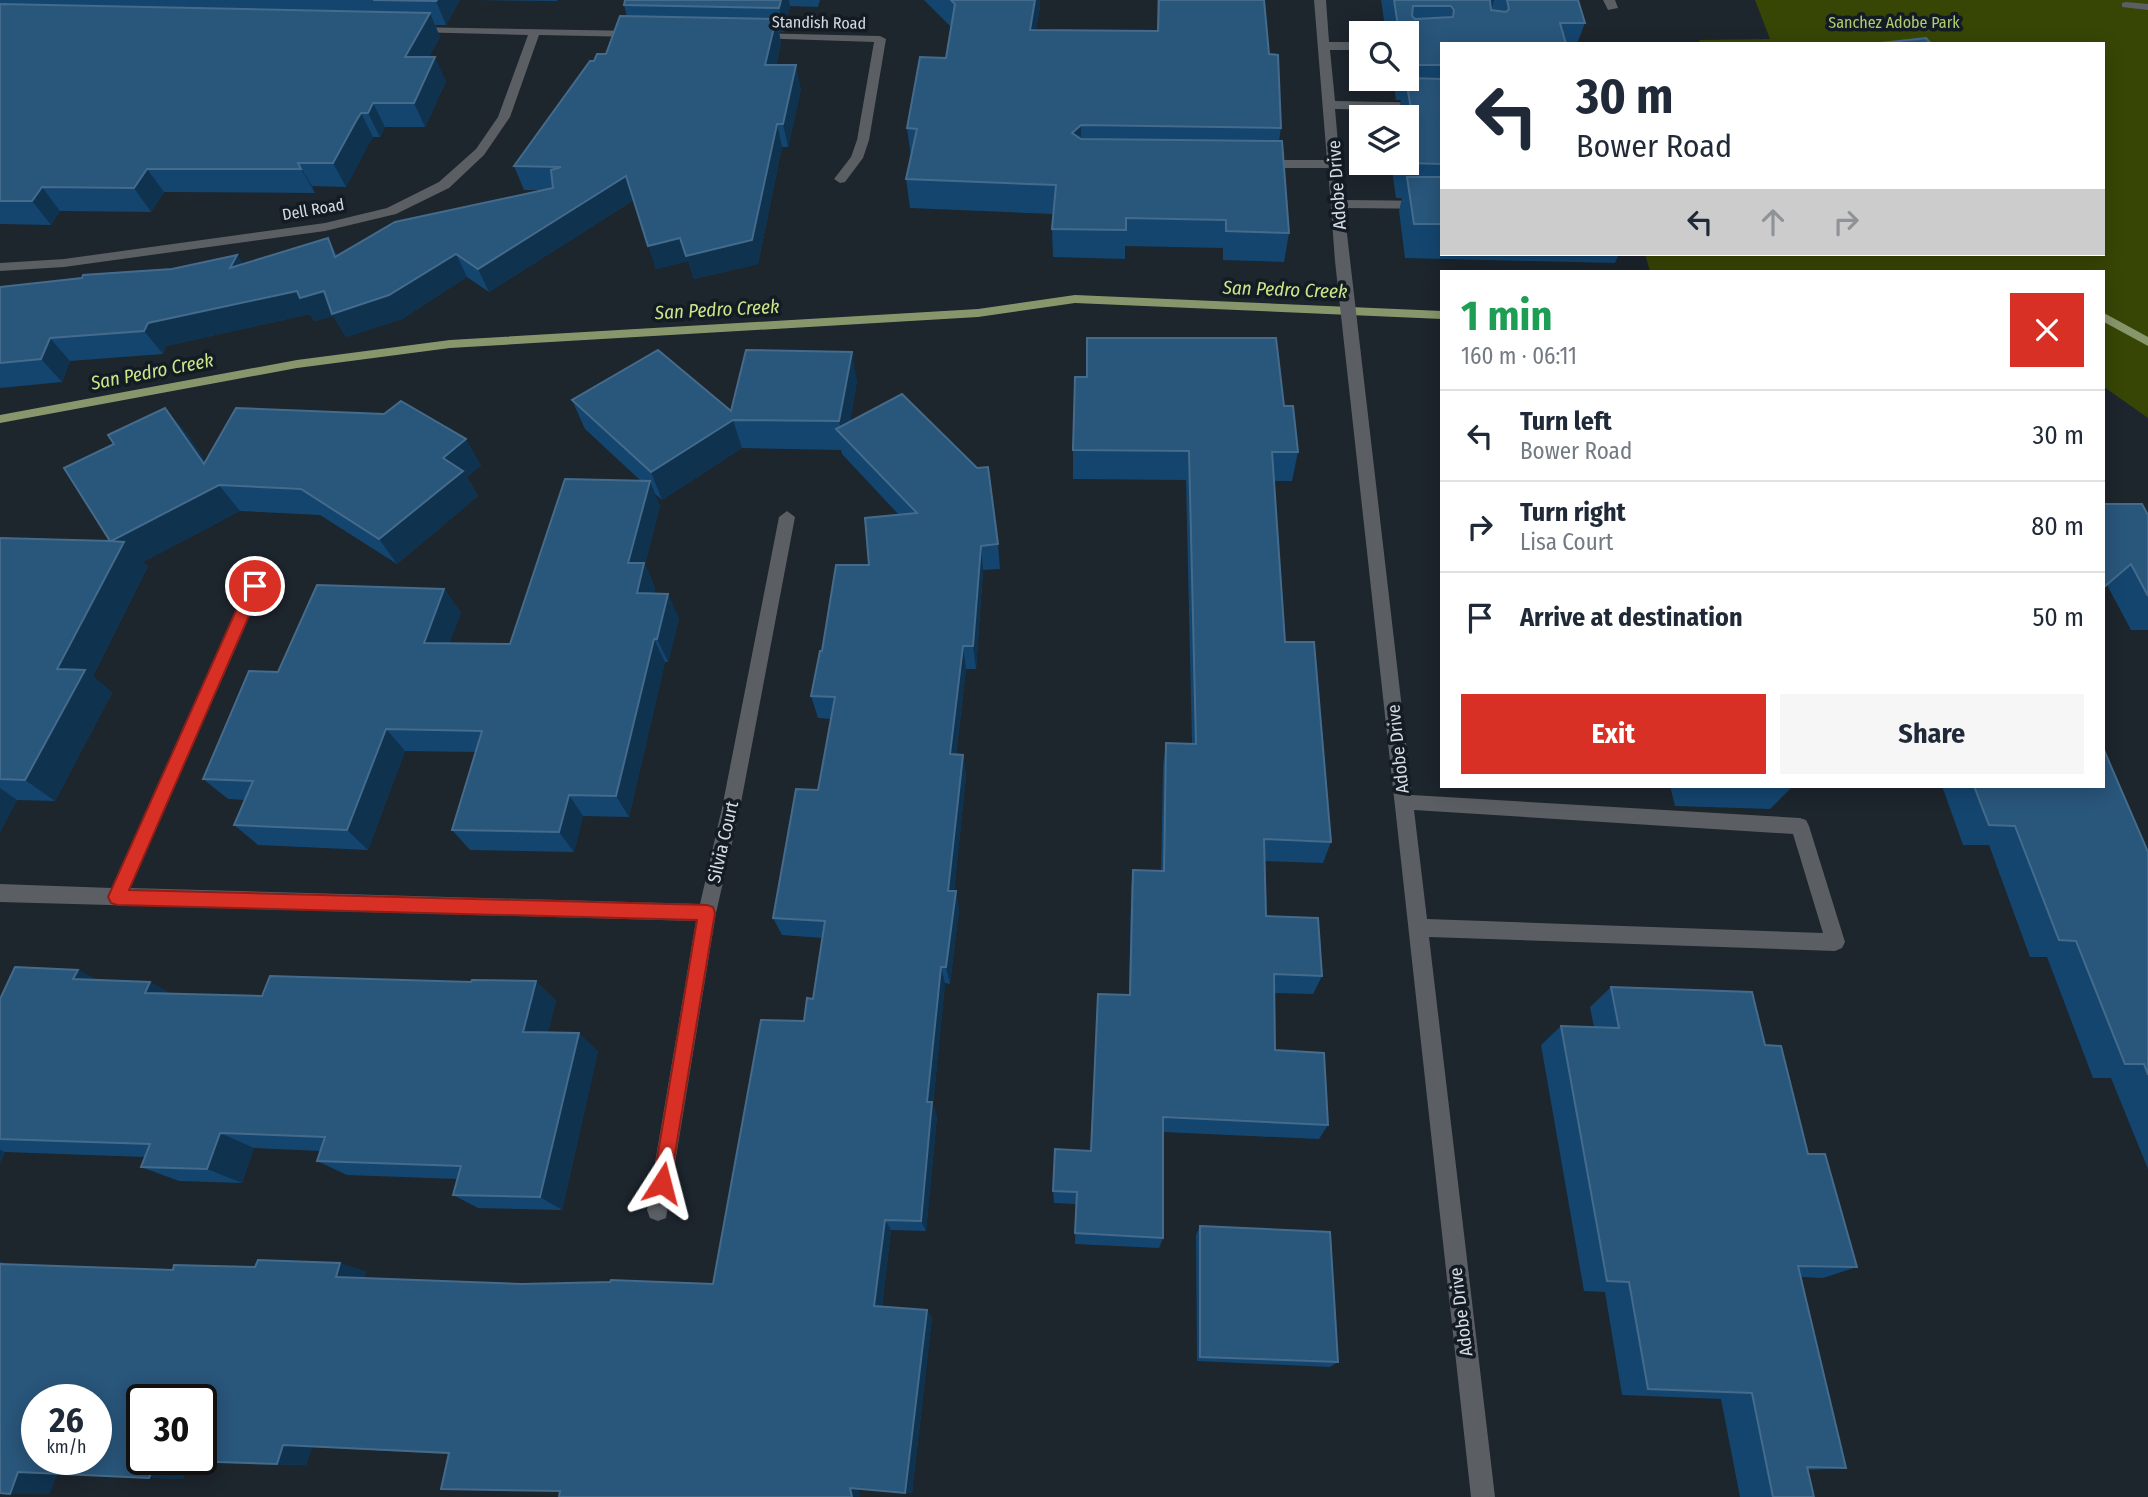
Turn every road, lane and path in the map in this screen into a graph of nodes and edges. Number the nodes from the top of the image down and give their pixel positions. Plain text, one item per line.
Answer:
1 (1320, 0) edge
2 (2126, 5) dead end
3 (2148, 7) edge
4 (398, 29) edge
5 (536, 31) junction
6 (646, 34) edge
7 (743, 36) edge
8 (1326, 46) junction
9 (1349, 46) edge
10 (1331, 105) junction
11 (1440, 107) edge
12 (1254, 163) edge
13 (1335, 164) junction
14 (840, 179) dead end
15 (1338, 204) junction
16 (1440, 205) edge
17 (0, 267) edge
18 (787, 517) dead end
19 (255, 586) dead end
20 (1404, 802) junction
21 (0, 894) edge
22 (117, 897) junction
23 (707, 913) junction
24 (1418, 928) junction
25 (658, 1210) dead end
26 (1483, 1497) edge

1 - 8 street, Adobe Drive
2 - 3 street
4 - 5 street
5 - 6 street
5 - 17 street, Dell Road
7 - 14 street, Standish Road
8 - 9 street
8 - 10 street, Adobe Drive
10 - 11 street
10 - 13 street, Adobe Drive
12 - 13 street
13 - 15 street, Adobe Drive
15 - 16 street
15 - 20 street, Adobe Drive
18 - 23 street, Silvia Court
19 - 22 street
20 - 24 street, Adobe Drive
20 - 24 street
21 - 22 street
22 - 23 street
23 - 25 street, Silvia Court
24 - 26 street, Adobe Drive

